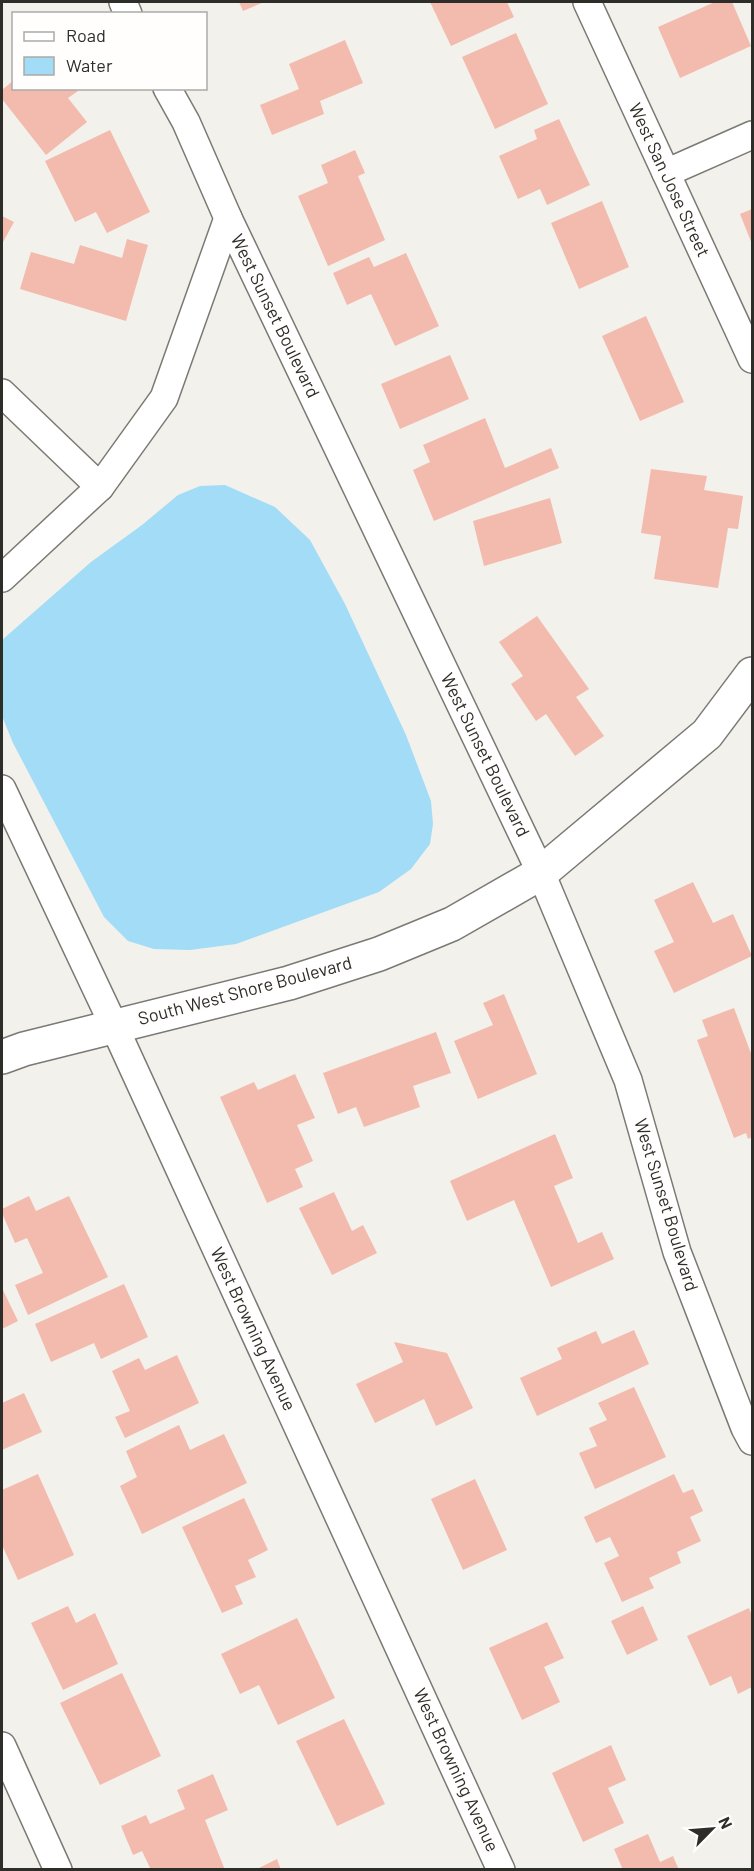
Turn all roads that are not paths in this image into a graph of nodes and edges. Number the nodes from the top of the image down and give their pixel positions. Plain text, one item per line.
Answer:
1 (587, 2) edge
2 (168, 90) edge
3 (753, 135) edge
4 (666, 173) junction
5 (228, 218) junction
6 (753, 359) edge
7 (2, 393) edge
8 (100, 487) junction
9 (2, 578) edge
10 (753, 674) edge
11 (2, 789) edge
12 (541, 873) junction
13 (114, 1026) junction
14 (2, 1058) edge
15 (753, 1441) edge
16 (2, 1746) edge
17 (58, 1869) edge
18 (501, 1869) edge

1 - 4 street, West San Jose Street
2 - 5 street, West Sunset Boulevard
3 - 4 street
4 - 6 street, West San Jose Street
5 - 8 street
5 - 12 street, West Sunset Boulevard
7 - 8 street
8 - 9 street
10 - 12 street, South West Shore Boulevard
11 - 13 street, West Browning Avenue
12 - 13 street, South West Shore Boulevard
12 - 15 street, West Sunset Boulevard
13 - 14 street, South West Shore Boulevard
13 - 18 street, West Browning Avenue
16 - 17 street

